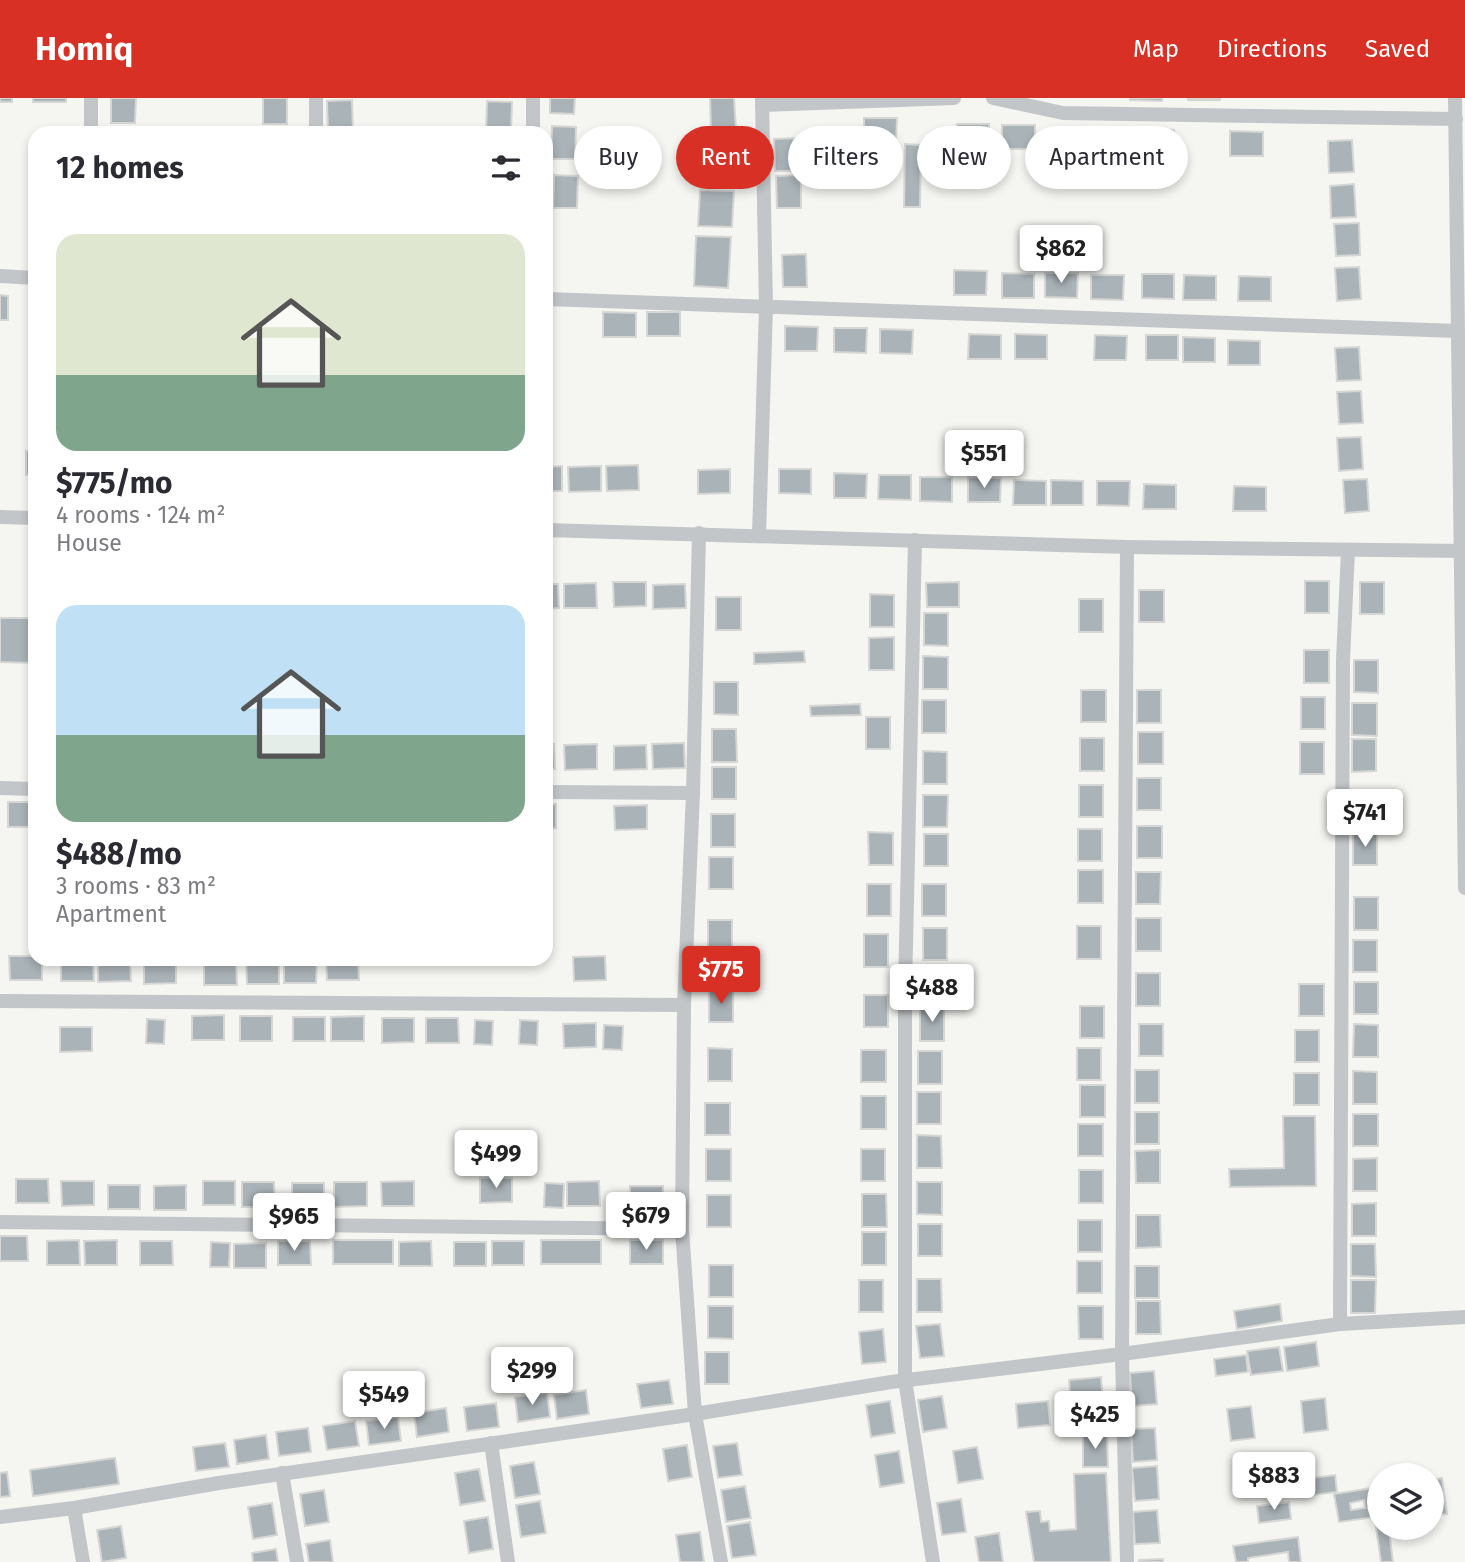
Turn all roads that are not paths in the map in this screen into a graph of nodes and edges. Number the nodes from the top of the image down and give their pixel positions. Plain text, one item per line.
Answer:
1 (91, 98) edge
2 (316, 98) edge
3 (533, 98) edge
4 (954, 98) edge
5 (993, 98) edge
6 (1455, 98) edge
7 (762, 102) edge
8 (1455, 119) junction
9 (91, 126) edge
10 (316, 126) edge
11 (533, 126) edge
12 (0, 276) edge
13 (28, 278) edge
14 (553, 299) edge
15 (766, 307) junction
16 (1458, 331) junction
17 (0, 517) edge
18 (28, 518) edge
19 (553, 530) edge
20 (699, 533) junction
21 (760, 535) junction
22 (915, 540) junction
23 (1127, 547) junction
24 (1348, 550) junction
25 (1463, 552) edge
26 (0, 788) edge
27 (28, 789) edge
28 (553, 792) edge
29 (693, 793) junction
30 (1465, 888) edge
31 (0, 1001) edge
32 (684, 1005) junction
33 (0, 1223) edge
34 (682, 1229) junction
35 (1465, 1317) edge
36 (1340, 1324) junction
37 (1122, 1354) junction
38 (905, 1380) junction
39 (695, 1413) junction
40 (491, 1443) junction
41 (282, 1473) junction
42 (74, 1508) junction
43 (0, 1517) edge
44 (83, 1562) edge
45 (297, 1562) edge
46 (508, 1562) edge
47 (721, 1562) edge
48 (933, 1562) edge
49 (1127, 1562) edge

1 - 9 street
2 - 10 street
3 - 11 street
4 - 7 street
5 - 8 street
6 - 8 street
7 - 15 street
8 - 16 street
12 - 13 street
14 - 15 street
15 - 16 street
15 - 21 street
16 - 25 street
17 - 18 street
19 - 20 street
20 - 21 street
20 - 29 street
21 - 22 street
22 - 23 street
22 - 38 street
23 - 24 street
23 - 37 street
24 - 25 street
24 - 36 street
25 - 30 street
26 - 27 street
28 - 29 street
29 - 32 street
31 - 32 street
32 - 34 street
33 - 34 street
34 - 39 street
35 - 36 street
36 - 37 street
37 - 38 street
37 - 49 street
38 - 39 street
38 - 48 street
39 - 40 street
39 - 47 street
40 - 41 street
40 - 46 street
41 - 42 street
41 - 45 street
42 - 43 street
42 - 44 street

